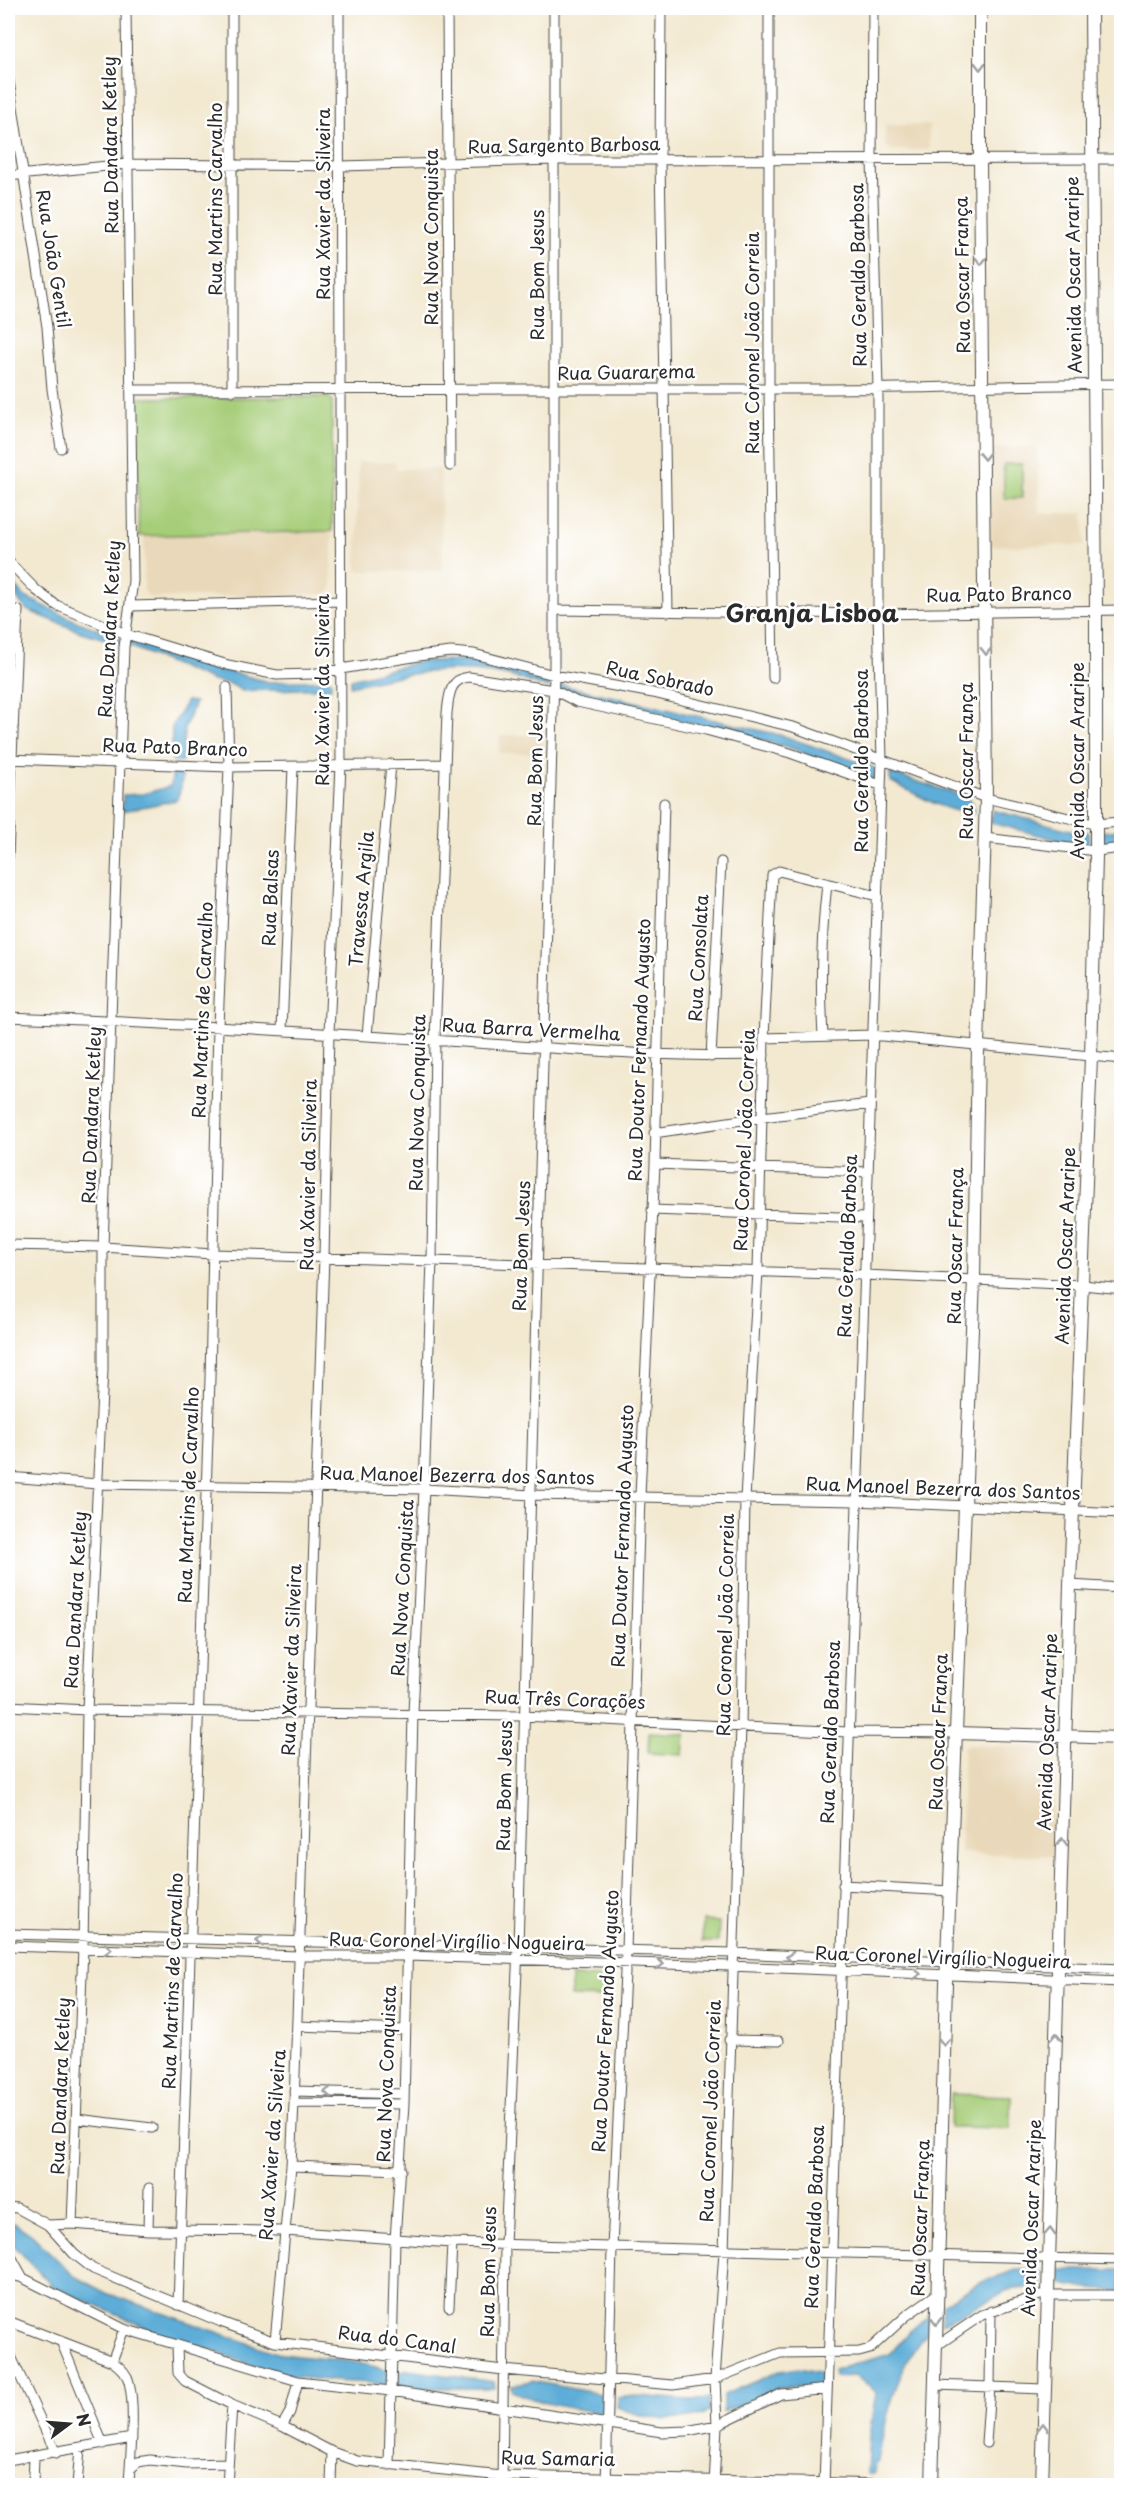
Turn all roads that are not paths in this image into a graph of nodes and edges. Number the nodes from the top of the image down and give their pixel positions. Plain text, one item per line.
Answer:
1 (126, 8) edge
2 (232, 8) edge
3 (339, 8) edge
4 (447, 8) edge
5 (554, 8) edge
6 (661, 8) edge
7 (769, 8) edge
8 (873, 8) edge
9 (980, 8) edge
10 (1091, 8) edge
11 (8, 75) edge
12 (980, 159) junction
13 (1091, 159) junction
14 (1122, 159) edge
15 (554, 160) junction
16 (768, 160) junction
17 (873, 160) junction
18 (660, 161) junction
19 (127, 164) junction
20 (447, 164) junction
21 (234, 166) junction
22 (341, 166) junction
23 (24, 173) junction
24 (8, 176) edge
25 (1093, 384) junction
26 (1122, 384) edge
27 (983, 386) junction
28 (664, 388) junction
29 (878, 388) junction
30 (449, 389) junction
31 (769, 389) junction
32 (131, 390) junction
33 (340, 390) junction
34 (555, 390) junction
35 (232, 391) junction
36 (61, 448) dead end
37 (450, 466) dead end
38 (8, 561) edge
39 (339, 601) junction
40 (130, 606) junction
41 (1096, 609) junction
42 (18, 610) dead end
43 (554, 610) junction
44 (1122, 610) edge
45 (986, 611) junction
46 (668, 612) junction
47 (773, 613) junction
48 (878, 614) junction
49 (126, 634) junction
50 (342, 670) junction
51 (554, 675) junction
52 (773, 678) dead end
53 (227, 687) dead end
54 (554, 690) junction
55 (9, 759) edge
56 (882, 760) junction
57 (120, 763) junction
58 (391, 764) junction
59 (445, 764) junction
60 (341, 765) junction
61 (229, 767) junction
62 (293, 767) junction
63 (880, 785) junction
64 (986, 798) junction
65 (664, 803) dead end
66 (1122, 822) edge
67 (1094, 824) junction
68 (985, 838) junction
69 (1122, 848) edge
70 (1096, 851) junction
71 (8, 857) edge
72 (721, 862) dead end
73 (827, 884) junction
74 (877, 896) junction
75 (8, 1017) edge
76 (112, 1021) junction
77 (218, 1026) junction
78 (282, 1030) junction
79 (329, 1033) junction
80 (872, 1035) junction
81 (367, 1036) junction
82 (824, 1036) junction
83 (764, 1038) junction
84 (435, 1040) junction
85 (978, 1047) junction
86 (545, 1048) junction
87 (656, 1053) junction
88 (764, 1055) junction
89 (711, 1057) junction
90 (1091, 1057) junction
91 (1122, 1059) edge
92 (870, 1104) junction
93 (762, 1117) junction
94 (654, 1133) junction
95 (655, 1164) junction
96 (762, 1167) junction
97 (868, 1172) junction
98 (652, 1210) junction
99 (760, 1214) junction
100 (865, 1218) junction
101 (8, 1245) edge
102 (103, 1246) junction
103 (213, 1254) junction
104 (324, 1257) junction
105 (432, 1260) junction
106 (537, 1263) junction
107 (649, 1266) junction
108 (758, 1271) junction
109 (864, 1275) junction
110 (974, 1280) junction
111 (1083, 1285) junction
112 (1122, 1289) edge
113 (8, 1477) edge
114 (98, 1484) junction
115 (207, 1486) junction
116 (316, 1488) junction
117 (424, 1489) junction
118 (532, 1495) junction
119 (640, 1496) junction
120 (745, 1499) junction
121 (856, 1501) junction
122 (966, 1506) junction
123 (1074, 1511) junction
124 (1122, 1513) edge
125 (1070, 1586) junction
126 (1122, 1588) edge
127 (8, 1706) edge
128 (87, 1710) junction
129 (197, 1711) junction
130 (413, 1713) junction
131 (306, 1714) junction
132 (523, 1716) junction
133 (633, 1720) junction
134 (741, 1726) junction
135 (848, 1732) junction
136 (956, 1733) junction
137 (1066, 1735) junction
138 (1122, 1738) edge
139 (843, 1885) junction
140 (951, 1891) junction
141 (8, 1934) edge
142 (83, 1936) junction
143 (192, 1939) junction
144 (300, 1942) junction
145 (8, 1946) edge
146 (518, 1947) junction
147 (83, 1948) junction
148 (408, 1951) junction
149 (626, 1951) junction
150 (192, 1952) junction
151 (732, 1953) junction
152 (299, 1956) junction
153 (515, 1959) junction
154 (841, 1959) junction
155 (625, 1963) junction
156 (731, 1966) junction
157 (947, 1969) junction
158 (840, 1970) junction
159 (1122, 1970) edge
160 (1057, 1973) junction
161 (1122, 1982) edge
162 (297, 2026) junction
163 (405, 2030) junction
164 (729, 2040) junction
165 (779, 2041) dead end
166 (294, 2091) junction
167 (349, 2092) junction
168 (404, 2099) junction
169 (294, 2103) junction
170 (349, 2103) junction
171 (77, 2119) junction
172 (152, 2128) dead end
173 (291, 2166) junction
174 (401, 2170) junction
175 (149, 2188) dead end
176 (8, 2207) edge
177 (72, 2224) junction
178 (48, 2225) junction
179 (148, 2230) junction
180 (181, 2231) junction
181 (285, 2231) junction
182 (395, 2240) junction
183 (452, 2243) junction
184 (505, 2245) junction
185 (612, 2248) junction
186 (8, 2251) edge
187 (724, 2251) junction
188 (831, 2254) junction
189 (938, 2254) junction
190 (1049, 2258) junction
191 (1122, 2260) edge
192 (8, 2274) edge
193 (23, 2278) junction
194 (937, 2294) junction
195 (1048, 2294) junction
196 (1122, 2295) edge
197 (178, 2305) junction
198 (449, 2307) dead end
199 (991, 2311) junction
200 (8, 2321) edge
201 (124, 2328) junction
202 (61, 2341) junction
203 (275, 2342) junction
204 (936, 2343) junction
205 (177, 2346) junction
206 (8, 2350) edge
207 (827, 2353) junction
208 (392, 2356) junction
209 (116, 2364) junction
210 (503, 2370) junction
211 (609, 2379) junction
212 (716, 2379) junction
213 (298, 2381) junction
214 (935, 2385) junction
215 (990, 2387) junction
216 (827, 2389) junction
217 (1044, 2389) junction
218 (392, 2391) junction
219 (232, 2405) junction
220 (503, 2409) junction
221 (608, 2424) junction
222 (717, 2425) junction
223 (282, 2426) junction
224 (132, 2438) junction
225 (986, 2443) dead end
226 (102, 2444) junction
227 (80, 2448) junction
228 (332, 2452) junction
229 (56, 2453) junction
230 (34, 2457) junction
231 (8, 2460) edge
232 (228, 2463) junction
233 (389, 2465) junction
234 (130, 2469) junction
235 (502, 2481) edge
236 (606, 2481) edge
237 (714, 2482) edge
238 (932, 2484) edge
239 (824, 2485) edge
240 (33, 2486) edge
241 (77, 2486) edge
242 (129, 2486) edge
243 (226, 2486) edge
244 (331, 2486) edge
245 (988, 2486) edge
246 (1042, 2486) edge

1 - 19 street, Rua Dandara Ketley
2 - 21 street, Rua Martins Carvalho
3 - 22 street, Rua Xavier da Silveira
4 - 20 street, Rua Nova Conquista
5 - 15 street, Rua Bom Jesus
6 - 18 street
7 - 16 street, Rua Coronel João Correia
8 - 17 street, Rua Geraldo Barbosa
9 -> 12 street, Rua Oscar França
10 - 13 street, Avenida Oscar Araripe
11 - 23 street, Rua João Gentil
12 - 13 street, Rua Sargento Barbosa
12 - 17 street, Rua Sargento Barbosa
12 -> 27 street, Rua Oscar França
13 - 14 street, Rua Sargento Barbosa
13 - 25 street, Avenida Oscar Araripe
15 - 18 street, Rua Sargento Barbosa
15 - 20 street, Rua Sargento Barbosa
15 - 34 street, Rua Bom Jesus
16 - 17 street, Rua Sargento Barbosa
16 - 18 street, Rua Sargento Barbosa
16 - 31 street, Rua Coronel João Correia
17 - 29 street, Rua Geraldo Barbosa
18 - 28 street
19 - 21 street, Rua Sargento Barbosa
19 - 23 street, Rua Sargento Barbosa
19 - 32 street, Rua Dandara Ketley
20 - 22 street, Rua Sargento Barbosa
20 - 30 street, Rua Nova Conquista
21 - 22 street, Rua Sargento Barbosa
21 - 35 street, Rua Martins Carvalho
22 - 33 street, Rua Xavier da Silveira
23 - 24 street, Rua Sargento Barbosa
23 - 36 street, Rua João Gentil
25 - 26 street, Rua Guararema
25 - 27 street, Rua Guararema
25 - 41 street, Avenida Oscar Araripe
27 - 29 street, Rua Guararema
27 -> 45 street, Rua Oscar França
28 - 31 street, Rua Guararema
28 - 34 street, Rua Guararema
28 - 46 street
29 - 31 street, Rua Guararema
29 - 48 street, Rua Geraldo Barbosa
30 - 33 street, Rua Guararema
30 - 34 street, Rua Guararema
30 - 37 street, Rua Nova Conquista
31 - 47 street, Rua Coronel João Correia
32 - 35 street, Rua Guararema
32 - 40 street, Rua Dandara Ketley
33 - 35 street, Rua Guararema
33 - 39 street, Rua Xavier da Silveira
34 - 43 street, Rua Bom Jesus
38 - 49 street, Rua Sobrado
39 - 40 street
39 - 50 street, Rua Xavier da Silveira
40 - 49 street, Rua Dandara Ketley
41 - 44 street, Rua Pato Branco
41 - 45 street, Rua Pato Branco
41 - 67 street, Avenida Oscar Araripe
42 - 55 street
43 - 46 street, Rua Pato Branco
43 - 51 street, Rua Bom Jesus
45 - 48 street, Rua Pato Branco
45 -> 64 street, Rua Oscar França
46 - 47 street, Rua Pato Branco
47 - 48 street, Rua Pato Branco
47 - 52 street, Rua Coronel João Correia
48 - 56 street, Rua Geraldo Barbosa
49 - 50 street, Rua Sobrado
49 - 57 street, Rua Dandara Ketley
50 - 51 street, Rua Sobrado
50 - 60 street, Rua Xavier da Silveira
51 - 54 street, Rua Bom Jesus
51 - 56 street, Rua Sobrado
53 - 61 street, Rua Martins de Carvalho
54 - 59 street, Rua Nova Conquista
54 - 63 street, Rua Nova Conquista
54 - 86 street, Rua Bom Jesus
55 - 57 street, Rua Pato Branco
55 - 71 street
56 - 63 street, Rua Geraldo Barbosa
56 - 64 street, Rua Sobrado
57 - 61 street, Rua Pato Branco
57 - 76 street, Rua Dandara Ketley
58 - 59 street, Rua Pato Branco
58 - 60 street, Rua Pato Branco
58 - 81 street, Travessa Argila
59 - 84 street, Rua Nova Conquista
60 - 62 street, Rua Pato Branco
60 - 79 street, Rua Xavier da Silveira
61 - 62 street, Rua Pato Branco
61 - 77 street, Rua Martins de Carvalho
62 - 78 street, Rua Balsas
63 - 74 street, Rua Geraldo Barbosa
64 - 67 street, Rua Sobrado
64 - 68 street, Rua Oscar França
65 - 87 street, Rua Doutor Fernando Augusto
66 - 67 street, Rua Sobrado
67 - 70 street, Avenida Oscar Araripe
68 - 70 street
68 - 85 street, Rua Oscar França
69 - 70 street
70 - 90 street, Avenida Oscar Araripe
72 - 89 street, Rua Consolata
73 - 74 street, Rua Coronel João Correia
73 - 82 street
73 - 83 street, Rua Coronel João Correia
74 - 80 street, Rua Geraldo Barbosa
75 - 76 street, Rua Barra Vermelha
76 - 77 street, Rua Barra Vermelha
76 - 102 street, Rua Dandara Ketley
77 - 78 street, Rua Barra Vermelha
77 - 103 street, Rua Martins de Carvalho
78 - 79 street, Rua Barra Vermelha
79 - 81 street, Rua Barra Vermelha
79 - 104 street, Rua Xavier da Silveira
80 - 82 street
80 - 85 street
80 - 92 street, Rua Geraldo Barbosa
81 - 84 street, Rua Barra Vermelha
82 - 83 street
83 - 88 street, Rua Coronel João Correia
84 - 86 street, Rua Barra Vermelha
84 - 105 street, Rua Nova Conquista
85 - 90 street
85 - 110 street, Rua Oscar França
86 - 87 street, Rua Barra Vermelha
86 - 106 street, Rua Bom Jesus
87 - 89 street, Rua Barra Vermelha
87 - 94 street, Rua Doutor Fernando Augusto
88 - 89 street, Rua Barra Vermelha
88 - 93 street, Rua Coronel João Correia
90 - 91 street
90 - 111 street, Avenida Oscar Araripe
92 - 93 street
92 - 97 street, Rua Geraldo Barbosa
93 - 94 street
93 - 96 street, Rua Coronel João Correia
94 - 95 street, Rua Doutor Fernando Augusto
95 - 96 street
95 - 98 street, Rua Doutor Fernando Augusto
96 - 97 street
96 - 99 street, Rua Coronel João Correia
97 - 100 street, Rua Geraldo Barbosa
98 - 99 street
98 - 107 street, Rua Doutor Fernando Augusto
99 - 100 street
99 - 108 street, Rua Coronel João Correia
100 - 109 street, Rua Geraldo Barbosa
101 - 102 street
102 - 103 street
102 - 114 street, Rua Dandara Ketley
103 - 104 street
103 - 115 street, Rua Martins de Carvalho
104 - 105 street
104 - 116 street, Rua Xavier da Silveira
105 - 106 street
105 - 117 street, Rua Nova Conquista
106 - 107 street
106 - 118 street, Rua Bom Jesus
107 - 108 street
107 - 119 street, Rua Doutor Fernando Augusto
108 - 109 street
108 - 120 street, Rua Coronel João Correia
109 - 110 street
109 - 121 street, Rua Geraldo Barbosa
110 - 111 street
110 - 122 street, Rua Oscar França
111 - 112 street
111 - 123 street, Avenida Oscar Araripe
113 - 114 street, Rua Manoel Bezerra dos Santos
114 - 115 street, Rua Manoel Bezerra dos Santos
114 - 128 street, Rua Dandara Ketley
115 - 116 street, Rua Manoel Bezerra dos Santos
115 - 129 street, Rua Martins de Carvalho
116 - 117 street, Rua Manoel Bezerra dos Santos
116 - 131 street, Rua Xavier da Silveira
117 - 118 street, Rua Manoel Bezerra dos Santos
117 - 130 street, Rua Nova Conquista
118 - 119 street, Rua Manoel Bezerra dos Santos
118 - 132 street, Rua Bom Jesus
119 - 120 street, Rua Manoel Bezerra dos Santos
119 - 133 street, Rua Doutor Fernando Augusto
120 - 121 street, Rua Manoel Bezerra dos Santos
120 - 134 street, Rua Coronel João Correia
121 - 122 street, Rua Manoel Bezerra dos Santos
121 - 135 street, Rua Geraldo Barbosa
122 - 123 street, Rua Manoel Bezerra dos Santos
122 - 136 street, Rua Oscar França
123 - 124 street, Rua Manoel Bezerra dos Santos
123 - 125 street, Avenida Oscar Araripe
125 - 126 street
125 - 137 street, Avenida Oscar Araripe
127 - 128 street, Rua Três Corações
128 - 129 street, Rua Três Corações
128 - 142 street, Rua Dandara Ketley
129 - 131 street, Rua Três Corações
129 - 143 street, Rua Martins de Carvalho
130 - 131 street, Rua Três Corações
130 - 132 street, Rua Três Corações
130 - 148 street, Rua Nova Conquista
131 - 144 street, Rua Xavier da Silveira
132 - 133 street, Rua Três Corações
132 - 146 street, Rua Bom Jesus
133 - 134 street, Rua Três Corações
133 - 149 street, Rua Doutor Fernando Augusto
134 - 135 street, Rua Três Corações
134 - 151 street, Rua Coronel João Correia
135 - 136 street, Rua Três Corações
135 - 139 street, Rua Geraldo Barbosa
136 - 137 street, Rua Três Corações
136 - 140 street, Rua Oscar França
137 - 138 street, Rua Três Corações
160 -> 137 street, Avenida Oscar Araripe
139 - 140 street
139 - 154 street, Rua Geraldo Barbosa
140 - 157 street, Rua Oscar França
141 - 142 street, Rua Coronel Virgílio Nogueira
142 - 143 street, Rua Coronel Virgílio Nogueira
142 - 147 street, Rua Dandara Ketley
144 -> 143 street, Rua Coronel Virgílio Nogueira
143 - 150 street, Rua Martins de Carvalho
144 - 148 street, Rua Coronel Virgílio Nogueira
144 - 152 street, Rua Xavier da Silveira
145 - 147 street, Rua Coronel Virgílio Nogueira
146 - 148 street, Rua Coronel Virgílio Nogueira
146 - 149 street, Rua Coronel Virgílio Nogueira
146 - 153 street, Rua Bom Jesus
147 -> 150 street, Rua Coronel Virgílio Nogueira
147 - 171 street, Rua Dandara Ketley
148 - 152 street, Rua Coronel Virgílio Nogueira
148 - 153 street, Rua Coronel Virgílio Nogueira
148 - 163 street, Rua Nova Conquista
149 - 151 street, Rua Coronel Virgílio Nogueira
149 - 155 street, Rua Doutor Fernando Augusto
150 - 152 street, Rua Coronel Virgílio Nogueira
150 - 180 street, Rua Martins de Carvalho
154 -> 151 street, Rua Coronel Virgílio Nogueira
151 - 156 street, Rua Coronel João Correia
152 - 162 street, Rua Xavier da Silveira
153 - 155 street, Rua Coronel Virgílio Nogueira
153 - 184 street, Rua Bom Jesus
154 - 157 street, Rua Coronel Virgílio Nogueira
154 - 158 street, Rua Geraldo Barbosa
155 -> 156 street, Rua Coronel Virgílio Nogueira
155 - 185 street, Rua Doutor Fernando Augusto
156 - 158 street, Rua Coronel Virgílio Nogueira
156 - 164 street, Rua Coronel João Correia
158 -> 157 street, Rua Coronel Virgílio Nogueira
157 - 160 street, Rua Coronel Virgílio Nogueira
157 -> 189 street, Rua Oscar França
158 - 188 street, Rua Geraldo Barbosa
159 - 160 street, Rua Coronel Virgílio Nogueira
160 - 161 street, Rua Coronel Virgílio Nogueira
190 -> 160 street, Avenida Oscar Araripe
162 - 163 street
162 - 166 street, Rua Xavier da Silveira
163 - 168 street, Rua Nova Conquista
164 - 165 street
164 - 187 street, Rua Coronel João Correia
167 -> 166 street
166 - 169 street, Rua Xavier da Silveira
167 - 168 street
167 - 170 street
168 - 170 street
168 - 174 street, Rua Nova Conquista
169 - 170 street
169 - 173 street, Rua Xavier da Silveira
171 - 172 street
171 - 177 street, Rua Dandara Ketley
173 - 174 street
173 - 181 street, Rua Xavier da Silveira
174 - 182 street, Rua Nova Conquista
175 - 179 street
176 - 178 street, Rua do Canal
177 - 178 street
177 - 179 street
178 - 197 street, Rua do Canal
179 - 180 street
180 - 181 street
180 - 197 street, Rua Martins de Carvalho
181 - 182 street
181 - 203 street, Rua Xavier da Silveira
182 - 183 street
182 - 208 street, Rua Nova Conquista
183 - 184 street
183 - 198 street
184 - 185 street
184 - 210 street, Rua Bom Jesus
185 - 187 street
185 - 211 street, Rua Doutor Fernando Augusto
186 - 193 street
187 - 188 street
187 - 212 street, Rua Coronel João Correia
188 - 189 street
188 - 207 street, Rua Geraldo Barbosa
189 - 190 street
189 - 194 street, Rua Oscar França
190 - 191 street
190 - 195 street, Avenida Oscar Araripe
192 - 193 street
193 - 201 street
194 -> 204 street, Rua Oscar França
194 - 207 street, Rua do Canal
195 - 196 street
195 - 199 street
195 - 217 street, Avenida Oscar Araripe
197 - 203 street, Rua do Canal
199 - 204 street
199 - 215 street
200 - 202 street
201 - 205 street
201 - 209 street
202 - 209 street
202 - 226 street
203 - 208 street, Rua do Canal
204 - 214 street, Rua Oscar França
205 - 213 street
205 - 219 street, Rua Samaria
206 - 229 street
207 - 212 street, Rua do Canal
207 - 216 street, Rua Geraldo Barbosa
208 - 210 street, Rua do Canal
208 - 218 street, Rua Nova Conquista
209 - 224 street
210 - 211 street, Rua do Canal
210 - 220 street, Rua Bom Jesus
211 - 212 street, Rua do Canal
211 - 221 street, Rua Doutor Fernando Augusto
212 - 222 street, Rua Coronel João Correia
213 - 218 street
213 - 223 street
214 - 215 street
214 - 238 street, Rua Oscar França
215 - 217 street
215 - 225 street
216 - 222 street
216 - 239 street, Rua Geraldo Barbosa
246 -> 217 street, Avenida Oscar Araripe
218 - 220 street
218 - 233 street, Rua Nova Conquista
219 - 223 street, Rua Samaria
219 - 232 street
220 - 221 street
220 - 235 street, Rua Bom Jesus
221 - 222 street
221 - 236 street, Rua Doutor Fernando Augusto
222 - 237 street, Rua Coronel João Correia
223 - 228 street, Rua Samaria
224 - 226 street
224 - 234 street
226 - 227 street
227 - 229 street
227 - 241 street
228 - 233 street, Rua Samaria
228 - 244 street
229 - 230 street
230 - 231 street
230 - 240 street
232 - 234 street
232 - 243 street
233 - 235 street, Rua Samaria
234 - 242 street
235 - 236 street, Rua Samaria
236 - 237 street, Rua Samaria
237 - 239 street, Rua Samaria
238 - 239 street, Rua Samaria
238 - 245 street, Rua Samaria

